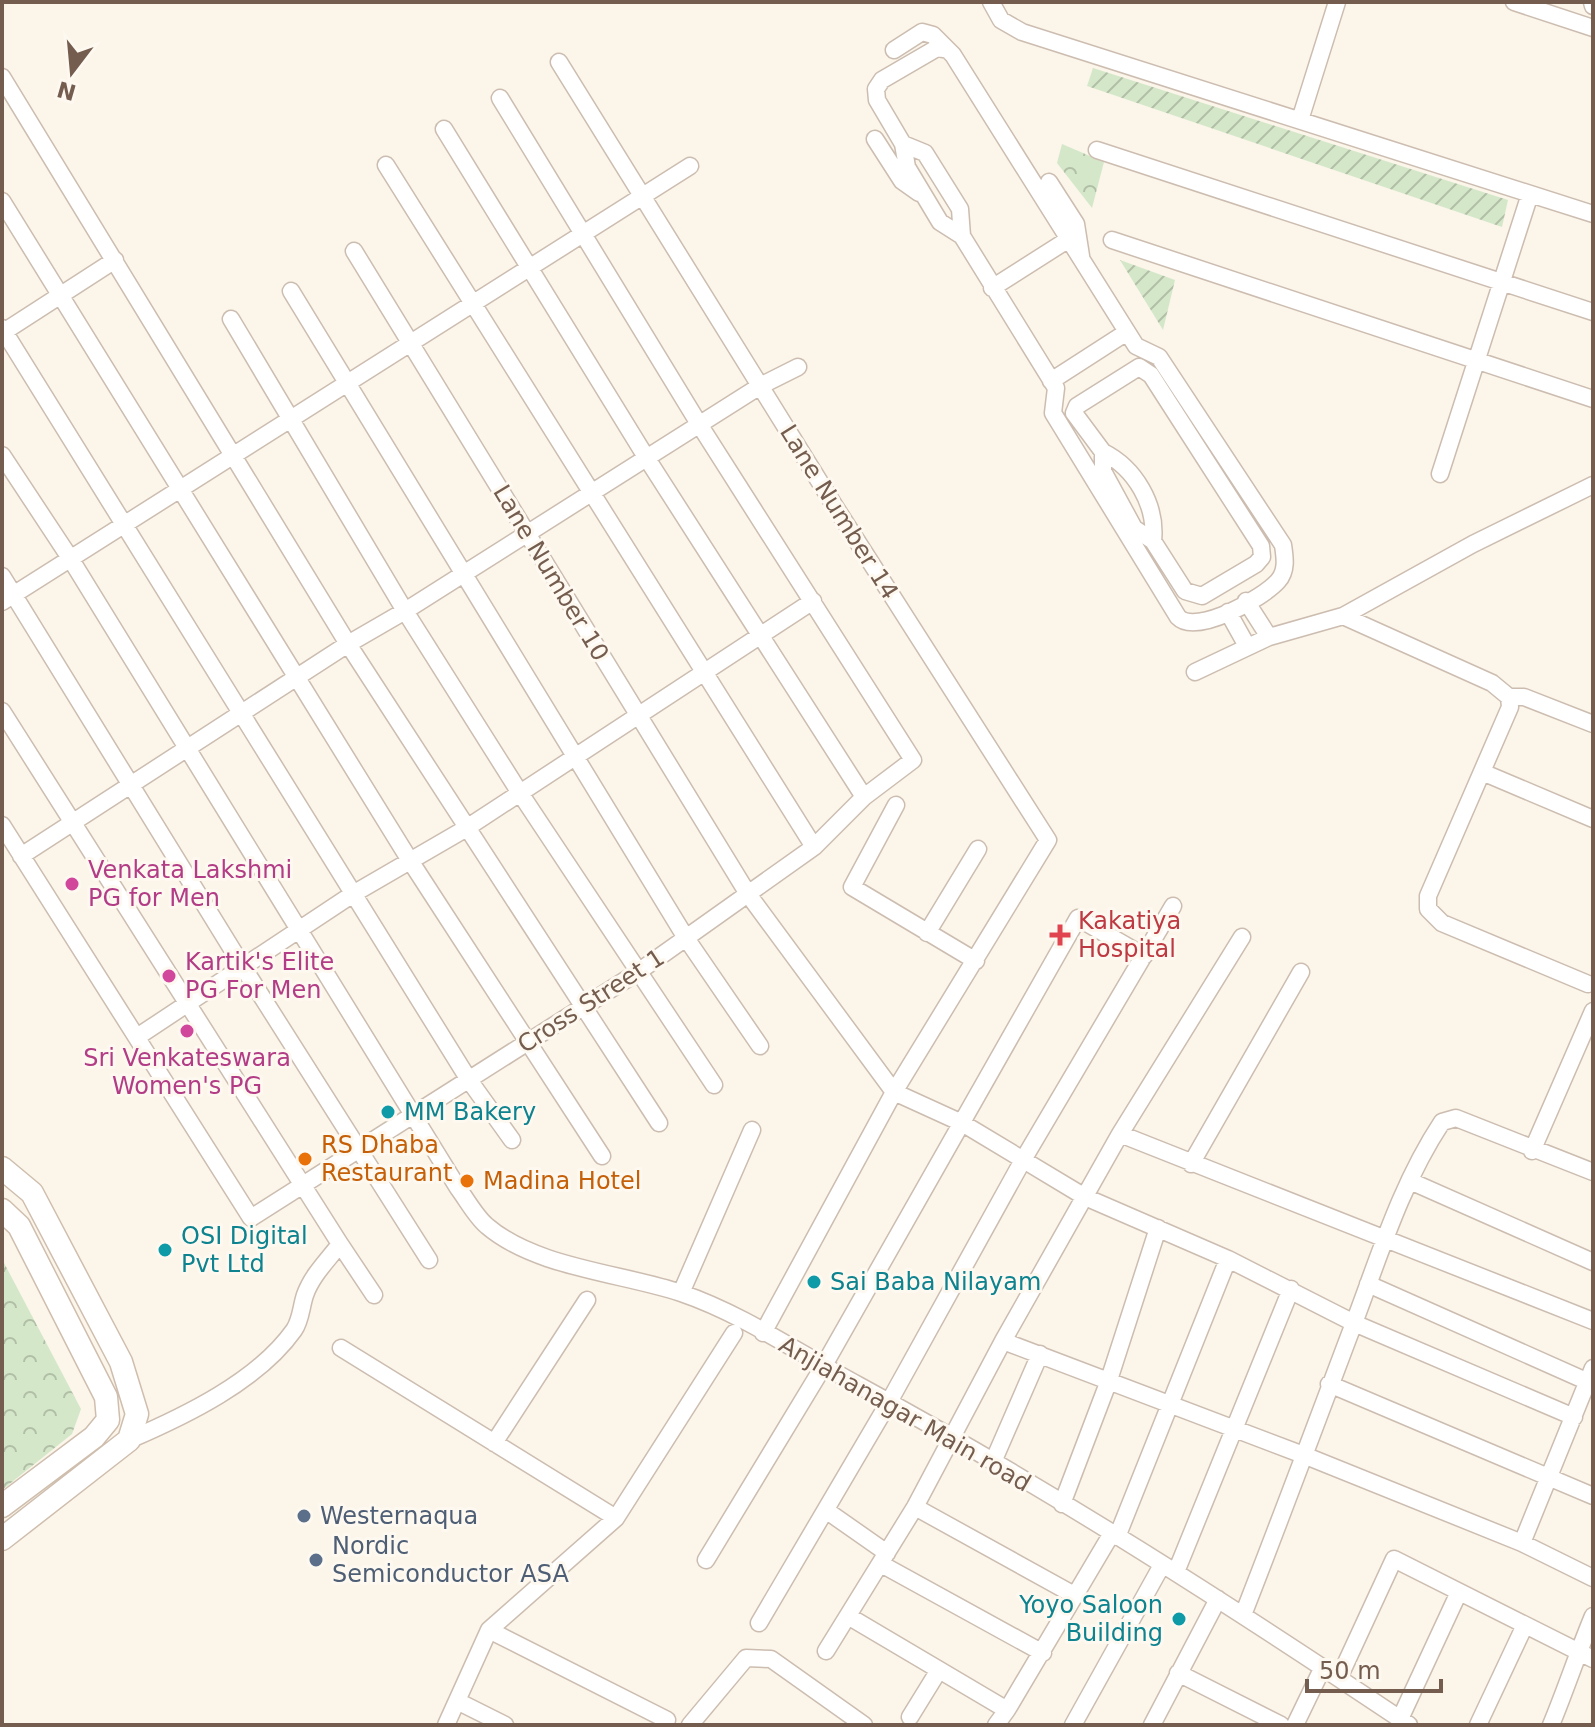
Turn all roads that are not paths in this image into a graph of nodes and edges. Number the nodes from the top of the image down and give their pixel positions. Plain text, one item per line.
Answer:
1 (991, 2) edge
2 (1337, 2) edge
3 (1514, 2) edge
4 (1593, 28) edge
5 (894, 50) dead end
6 (948, 50) junction
7 (559, 62) dead end
8 (3, 80) edge
9 (500, 98) dead end
10 (1300, 120) junction
11 (444, 129) dead end
12 (875, 139) dead end
13 (903, 144) junction
14 (1097, 150) dead end
15 (386, 165) dead end
16 (690, 166) dead end
17 (1049, 182) dead end
18 (1530, 194) junction
19 (924, 195) junction
20 (642, 196) junction
21 (2, 201) edge
22 (1593, 214) edge
23 (584, 233) junction
24 (962, 236) junction
25 (1069, 239) junction
26 (1112, 240) dead end
27 (354, 251) dead end
28 (1081, 259) junction
29 (115, 260) junction
30 (530, 267) junction
31 (1502, 282) junction
32 (992, 288) junction
33 (291, 291) dead end
34 (61, 295) junction
35 (473, 303) junction
36 (1593, 312) edge
37 (231, 319) dead end
38 (3, 331) edge
39 (1127, 332) junction
40 (410, 343) junction
41 (1478, 361) junction
42 (798, 367) dead end
43 (1051, 381) junction
44 (346, 383) junction
45 (760, 386) junction
46 (1593, 399) edge
47 (291, 417) junction
48 (699, 424) junction
49 (1103, 452) junction
50 (235, 453) junction
51 (2, 455) edge
52 (646, 457) junction
53 (1230, 465) junction
54 (1215, 474) junction
55 (1440, 474) dead end
56 (1593, 485) edge
57 (180, 487) junction
58 (591, 491) junction
59 (1118, 509) junction
60 (123, 523) junction
61 (527, 533) junction
62 (1153, 541) junction
63 (70, 558) junction
64 (464, 574) junction
65 (2, 576) edge
66 (7, 598) edge
67 (813, 601) junction
68 (1246, 601) junction
69 (405, 611) junction
70 (1228, 612) junction
71 (1343, 616) junction
72 (759, 635) junction
73 (1269, 637) junction
74 (348, 644) junction
75 (1247, 646) junction
76 (1195, 672) dead end
77 (703, 674) junction
78 (295, 678) junction
79 (1509, 697) junction
80 (2, 711) edge
81 (241, 713) junction
82 (636, 713) junction
83 (1593, 724) edge
84 (187, 747) junction
85 (576, 757) junction
86 (1482, 772) junction
87 (129, 783) junction
88 (520, 793) junction
89 (864, 797) junction
90 (896, 805) dead end
91 (1593, 819) edge
92 (73, 821) junction
93 (2, 825) edge
94 (465, 829) junction
95 (814, 847) junction
96 (978, 849) dead end
97 (21, 856) junction
98 (409, 859) junction
99 (353, 894) junction
100 (748, 894) junction
101 (1173, 906) dead end
102 (300, 930) junction
103 (927, 933) junction
104 (1242, 937) dead end
105 (686, 938) junction
106 (1144, 956) junction
107 (976, 961) junction
108 (243, 967) junction
109 (638, 972) junction
110 (1301, 972) dead end
111 (1588, 984) dead end
112 (186, 1004) junction
113 (582, 1007) junction
114 (1593, 1011) edge
115 (137, 1037) junction
116 (528, 1042) junction
117 (760, 1046) dead end
118 (469, 1080) junction
119 (714, 1085) dead end
120 (894, 1092) junction
121 (414, 1116) junction
122 (659, 1123) dead end
123 (962, 1123) junction
124 (752, 1130) dead end
125 (1120, 1134) junction
126 (512, 1140) dead end
127 (359, 1150) junction
128 (1532, 1151) junction
129 (602, 1156) dead end
130 (1023, 1160) junction
131 (1191, 1164) junction
132 (2, 1168) edge
133 (1593, 1172) edge
134 (1410, 1181) junction
135 (304, 1186) junction
136 (1085, 1197) junction
137 (2, 1210) edge
138 (1158, 1228) junction
139 (1383, 1240) junction
140 (340, 1244) junction
141 (1228, 1259) junction
142 (429, 1260) dead end
143 (1593, 1262) edge
144 (1368, 1284) junction
145 (1291, 1289) junction
146 (681, 1293) junction
147 (374, 1295) dead end
148 (587, 1300) dead end
149 (1593, 1321) edge
150 (1354, 1323) junction
151 (734, 1333) dead end
152 (763, 1333) junction
153 (1003, 1341) junction
154 (341, 1348) dead end
155 (1040, 1354) junction
156 (823, 1367) junction
157 (1591, 1378) edge
158 (1108, 1383) junction
159 (1329, 1384) junction
160 (889, 1402) junction
161 (1169, 1404) junction
162 (1574, 1417) junction
163 (1234, 1428) junction
164 (952, 1438) junction
165 (129, 1440) junction
166 (494, 1443) junction
167 (1306, 1456) junction
168 (993, 1462) junction
169 (1550, 1475) junction
170 (1593, 1496) edge
171 (1062, 1504) junction
172 (2, 1506) edge
173 (915, 1507) junction
174 (827, 1511) junction
175 (616, 1518) junction
176 (1115, 1535) junction
177 (2, 1539) edge
178 (1522, 1543) junction
179 (884, 1558) junction
180 (706, 1560) dead end
181 (1169, 1568) junction
182 (1593, 1578) edge
183 (1459, 1592) junction
184 (1076, 1596) junction
185 (1218, 1599) junction
186 (1243, 1615) junction
187 (848, 1616) junction
188 (1593, 1616) edge
189 (759, 1623) dead end
190 (1525, 1625) junction
191 (489, 1630) junction
192 (826, 1651) dead end
193 (1043, 1653) junction
194 (1586, 1656) edge
195 (1323, 1667) junction
196 (939, 1670) junction
197 (1178, 1673) junction
198 (1339, 1678) junction
199 (457, 1701) junction
200 (1007, 1710) junction
201 (910, 1717) dead end
202 (667, 1720) dead end
203 (1404, 1722) edge
204 (446, 1725) edge
205 (505, 1725) edge
206 (690, 1725) edge
207 (864, 1725) edge
208 (996, 1725) edge
209 (1073, 1725) edge
210 (1152, 1725) edge
211 (1281, 1725) edge
212 (1295, 1725) edge
213 (1478, 1725) edge
214 (1551, 1725) edge

1 - 10 street
2 - 10 street
3 - 4 street
5 - 6 street
6 - 13 street
6 - 25 street
7 - 20 street, Lane Number 14
8 - 29 street
9 - 23 street
10 - 18 street
11 - 30 street
12 - 19 street
13 - 19 street
13 - 24 street
14 - 31 street
15 - 35 street
16 - 20 street
17 - 28 street
18 - 22 street
18 - 31 street
19 - 24 street
20 - 23 street
20 - 45 street, Lane Number 14
21 - 34 street
23 - 30 street
23 - 48 street
24 - 32 street
25 - 28 street
25 - 32 street
26 - 41 street
27 - 40 street, Lane Number 10
28 - 39 street
29 - 34 street
29 - 50 street
30 - 35 street
30 - 52 street
31 - 36 street
31 - 41 street
32 - 43 street
33 - 44 street
34 - 38 street
34 - 57 street
35 - 40 street
35 - 58 street
37 - 47 street
38 - 60 street
39 - 43 street
39 - 53 street
40 - 44 street
40 - 61 street, Lane Number 10
41 - 46 street
41 - 55 street
42 - 45 street
43 - 59 street
44 - 47 street
44 - 64 street
45 - 48 street
45 - 107 street, Lane Number 14
47 - 50 street
47 - 69 street
48 - 52 street
48 - 67 street
49 - 54 street
49 - 59 street
49 - 62 street
50 - 57 street
50 - 74 street
51 - 63 street, Anjiahanagar Main road
52 - 58 street
52 - 72 street
53 - 54 street
53 - 68 street
54 - 62 street
56 - 71 street
57 - 60 street
57 - 78 street
58 - 61 street
58 - 77 street
59 - 62 street
59 - 70 street
60 - 63 street
60 - 81 street
61 - 64 street
61 - 82 street, Lane Number 10
63 - 66 street
63 - 84 street, Anjiahanagar Main road
64 - 69 street
64 - 85 street
65 - 66 street
66 - 87 street
67 - 72 street
67 - 89 street, Cross Street 1
68 - 70 street
68 - 73 street
69 - 74 street
69 - 88 street
70 - 75 street
71 - 73 street
71 - 79 street
72 - 77 street
72 - 89 street
73 - 75 street
74 - 78 street
74 - 94 street
75 - 76 street
77 - 82 street
77 - 95 street
78 - 81 street
78 - 98 street
79 - 83 street
79 - 86 street
80 - 92 street
81 - 84 street
81 - 99 street
82 - 85 street
82 - 100 street, Lane Number 10
84 - 87 street
84 - 102 street, Anjiahanagar Main road
85 - 88 street
85 - 105 street
86 - 91 street
86 - 111 street
87 - 92 street
87 - 108 street
88 - 94 street
88 - 109 street
89 - 95 street, Cross Street 1
90 - 103 street
92 - 97 street
92 - 112 street
93 - 97 street
94 - 98 street
94 - 113 street
95 - 100 street, Cross Street 1
96 - 103 street
97 - 115 street
98 - 99 street
98 - 116 street
99 - 102 street
99 - 118 street
100 - 105 street, Cross Street 1
100 - 120 street, Lane Number 10
101 - 106 street
102 - 108 street
102 - 121 street, Anjiahanagar Main road
103 - 107 street
104 - 125 street
105 - 109 street, Cross Street 1
105 - 117 street
106 - 123 street
106 - 130 street
107 - 120 street
108 - 112 street
108 - 127 street
109 - 113 street, Cross Street 1
109 - 119 street
110 - 131 street
112 - 115 street
112 - 135 street
113 - 116 street, Cross Street 1
113 - 122 street
114 - 128 street
115 - 135 street, Cross Street 1
116 - 118 street, Cross Street 1
116 - 129 street
118 - 121 street, Cross Street 1
118 - 126 street
120 - 123 street
120 - 152 street
121 - 127 street, Cross Street 1
121 - 146 street, Anjiahanagar Main road
123 - 130 street
123 - 156 street
124 - 146 street
125 - 131 street
125 - 136 street
127 - 135 street, Cross Street 1
127 - 142 street
128 - 133 street
128 - 134 street
130 - 136 street
130 - 160 street
131 - 139 street
132 - 165 main road
134 - 139 street
134 - 143 street
135 - 140 street
136 - 138 street
136 - 153 street
137 - 172 main road
138 - 141 street
138 - 158 street
139 - 144 street
139 - 149 street
140 - 147 street
140 - 165 street
141 - 145 street
141 - 161 street
144 - 150 street
144 - 157 street
145 - 150 street
145 - 163 street
146 - 152 street, Anjiahanagar Main road
148 - 166 street
150 - 159 street
150 - 162 street
151 - 175 street
152 - 156 street, Anjiahanagar Main road
153 - 155 street
153 - 164 street
154 - 166 street
155 - 158 street
155 - 168 street
156 - 160 street, Anjiahanagar Main road
156 - 180 street
157 - 162 street
158 - 161 street
158 - 171 street
159 - 167 street
159 - 169 street
160 - 164 street, Anjiahanagar Main road
160 - 174 street
161 - 163 street
161 - 176 street
162 - 169 street
163 - 167 street
163 - 181 street
164 - 168 street, Anjiahanagar Main road
164 - 173 street
165 - 177 main road
166 - 175 street
167 - 178 street
167 - 186 street
168 - 171 street, Anjiahanagar Main road
169 - 170 street
169 - 178 street
171 - 176 street, Anjiahanagar Main road
173 - 179 street
173 - 184 street
174 - 179 street
174 - 189 street
175 - 191 street
176 - 181 street, Anjiahanagar Main road
176 - 184 street
178 - 182 street
179 - 187 street
179 - 193 street
181 - 185 street, Anjiahanagar Main road
181 - 209 street
183 - 190 street
183 - 198 street
183 - 203 street
184 - 193 street
185 - 186 street, Anjiahanagar Main road
185 - 197 street
186 - 195 street, Anjiahanagar Main road
187 - 192 street
187 - 196 street
188 - 194 street
190 - 194 street
190 - 213 street
191 - 199 street
191 - 202 street
193 - 200 street
194 - 214 street
195 - 198 street, Anjiahanagar Main road
195 - 212 street
196 - 200 street
196 - 201 street
197 - 210 street
197 - 211 street
198 - 203 street, Anjiahanagar Main road
199 - 204 street
199 - 205 street
200 - 208 street
206 - 207 street

